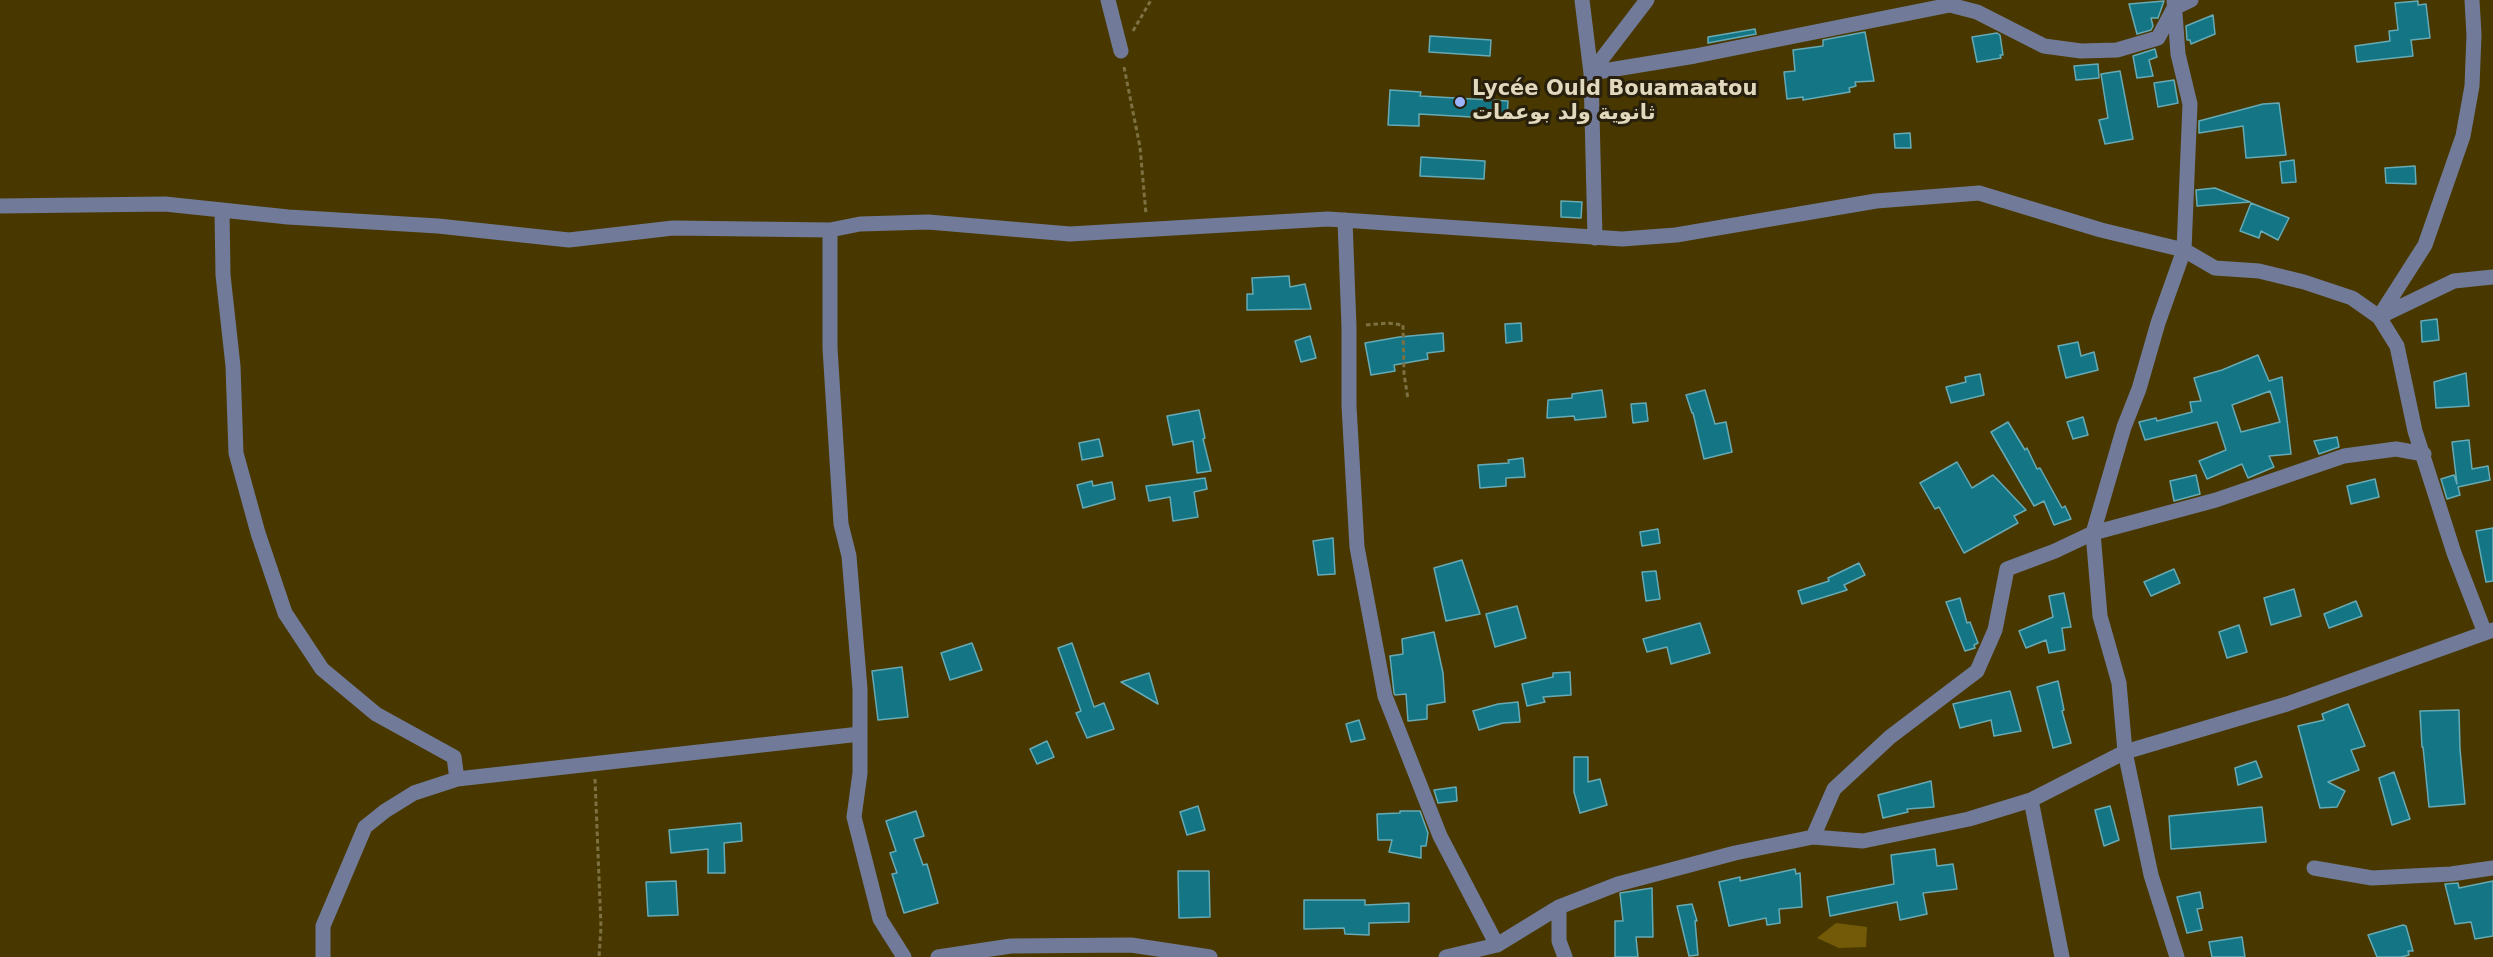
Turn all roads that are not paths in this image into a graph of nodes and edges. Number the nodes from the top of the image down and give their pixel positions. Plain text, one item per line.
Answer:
1 (1108, 0) edge
2 (1582, 0) edge
3 (1647, 0) edge
4 (1930, 0) edge
5 (2191, 0) edge
6 (2472, 0) edge
7 (2174, 4) edge
8 (1950, 5) junction
9 (1121, 51) road end
10 (1590, 73) junction
11 (0, 206) edge
12 (222, 210) junction
13 (1345, 220) junction
14 (830, 230) junction
15 (1595, 238) junction
16 (2184, 250) junction
17 (2493, 277) edge
18 (2379, 317) junction
19 (2424, 454) junction
20 (2093, 532) junction
21 (2489, 631) edge
22 (860, 734) junction
23 (2125, 752) junction
24 (457, 779) junction
25 (2031, 800) junction
26 (1813, 837) junction
27 (2314, 868) dead end
28 (2493, 868) edge
29 (1559, 907) junction
30 (1497, 945) junction
31 (1030, 952) edge
32 (323, 957) edge
33 (904, 957) edge
34 (938, 957) edge
35 (1210, 957) edge
36 (1446, 957) edge
37 (1565, 957) edge
38 (2062, 957) edge
39 (2177, 957) edge

1 - 9 street
2 - 10 street
3 - 10 street
4 - 8 street
5 - 7 street
6 - 18 street
7 - 8 street
7 - 16 street
8 - 10 street
10 - 15 street
11 - 12 street
12 - 14 street
12 - 24 street
13 - 14 street
13 - 15 street
13 - 30 street
14 - 22 street
15 - 16 street
16 - 18 street
16 - 20 street
17 - 18 street
18 - 19 street
19 - 20 street
19 - 21 street
20 - 23 street
20 - 26 street
21 - 23 street
22 - 24 street
22 - 33 street
23 - 25 street
23 - 39 street
24 - 32 street
25 - 26 street
25 - 38 street
26 - 29 street
27 - 28 street
29 - 30 street
29 - 37 street
30 - 36 street
31 - 34 street
31 - 35 street

